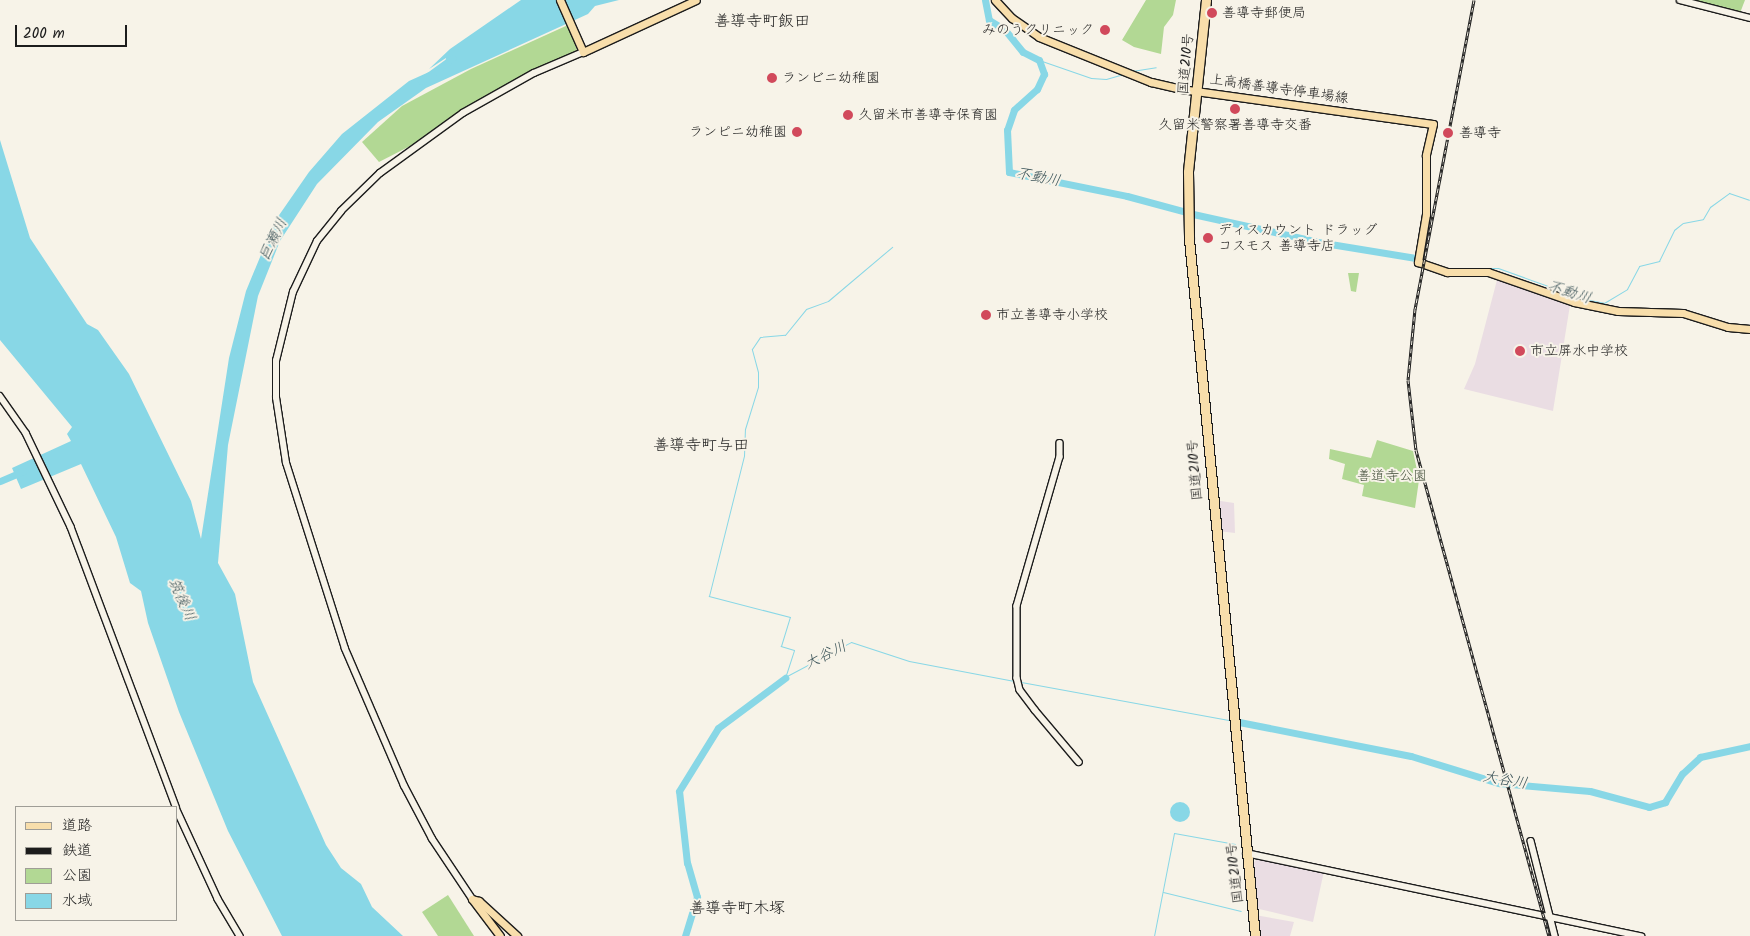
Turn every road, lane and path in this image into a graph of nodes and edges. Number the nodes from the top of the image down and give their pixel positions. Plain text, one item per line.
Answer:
1 (560, 0) edge
2 (696, 0) edge
3 (995, 0) edge
4 (1206, 0) edge
5 (1680, 0) edge
6 (1750, 18) edge
7 (582, 50) junction
8 (1198, 91) junction
9 (1750, 329) edge
10 (0, 396) edge
11 (1060, 444) dead end
12 (1079, 762) dead end
13 (175, 806) edge
14 (178, 812) edge
15 (1531, 841) dead end
16 (1246, 852) junction
17 (472, 899) junction
18 (1549, 915) junction
19 (240, 936) edge
20 (500, 936) edge
21 (517, 936) edge
22 (1255, 936) edge
23 (1555, 936) edge
24 (1641, 936) edge

1 - 7 main road
2 - 7 main road
3 - 8 main road, 上高橋善導寺停車場線
4 - 8 highway, 国道210号
5 - 6 street
7 - 17 street
8 - 9 main road, 上高橋善導寺停車場線
8 - 16 highway, 国道210号
10 - 13 street
11 - 12 street
14 - 19 street
15 - 18 street
16 - 18 street
16 - 22 highway, 国道210号
17 - 20 main road
17 - 21 main road
18 - 23 street
18 - 24 street

